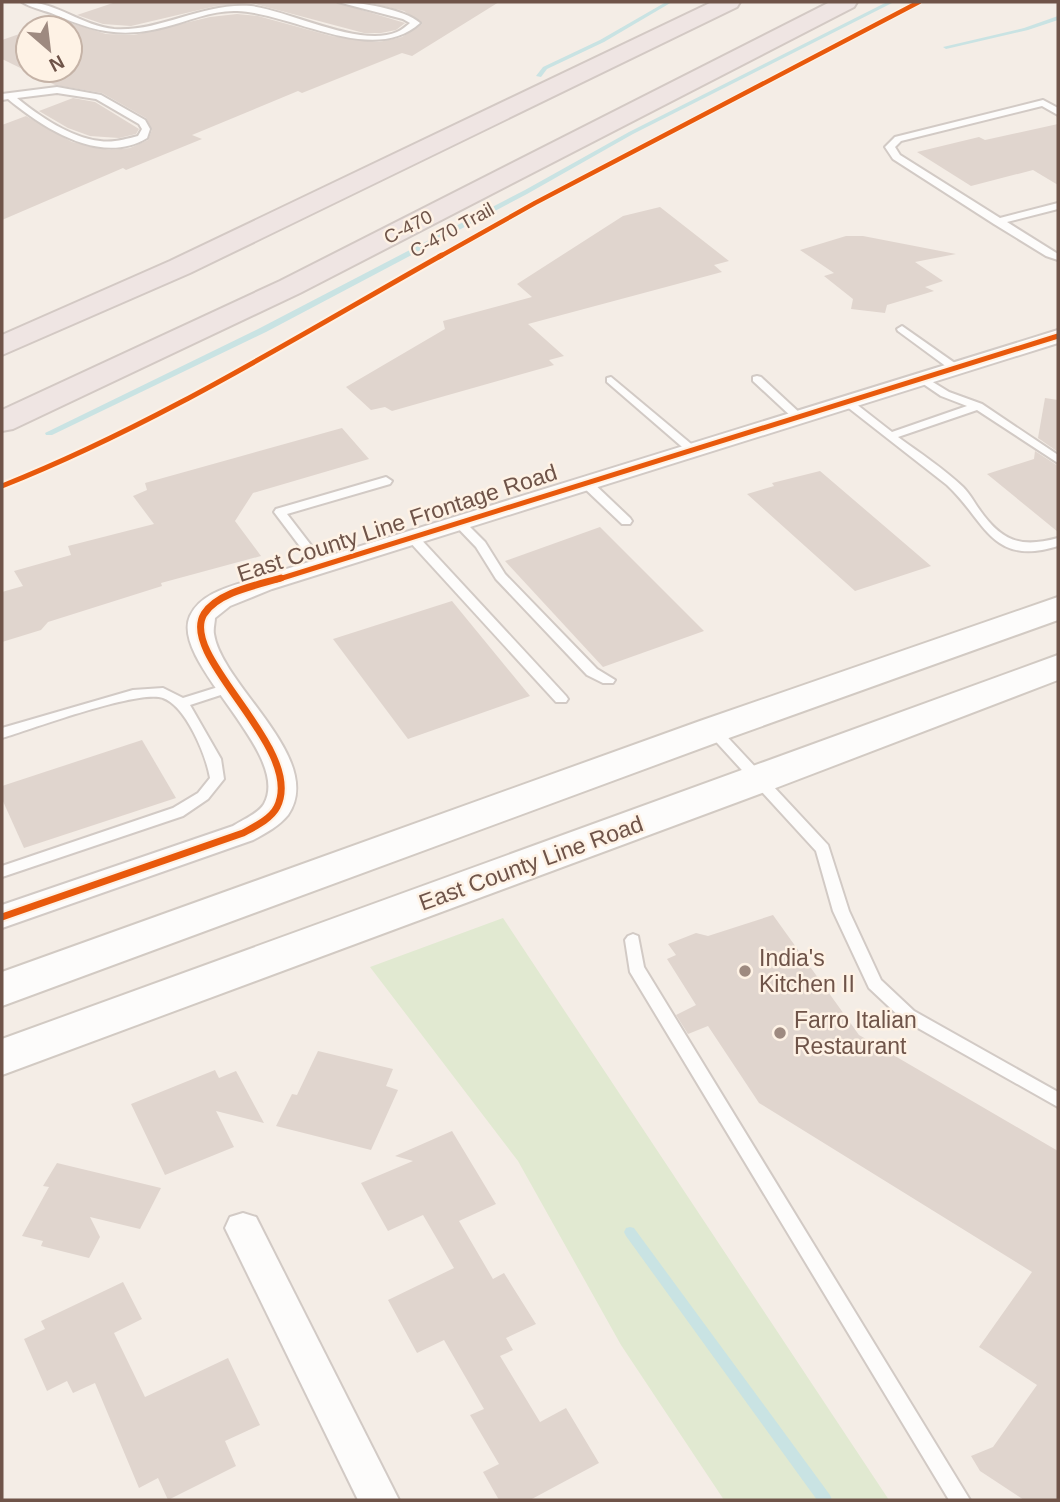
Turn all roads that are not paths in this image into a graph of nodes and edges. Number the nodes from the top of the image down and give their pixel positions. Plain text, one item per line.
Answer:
1 (26, 2) edge
2 (261, 2) edge
3 (342, 2) edge
4 (729, 2) edge
5 (846, 2) edge
6 (254, 10) junction
7 (6, 96) edge
8 (1058, 112) edge
9 (1058, 206) edge
10 (997, 222) junction
11 (1058, 257) edge
12 (902, 330) dead end
13 (1058, 336) edge
14 (2, 346) edge
15 (955, 368) junction
16 (757, 379) dead end
17 (923, 379) junction
18 (611, 380) dead end
19 (847, 402) junction
20 (978, 407) junction
21 (798, 417) junction
22 (2, 422) edge
23 (890, 436) junction
24 (692, 450) junction
25 (1058, 460) edge
26 (386, 481) dead end
27 (586, 483) junction
28 (626, 521) dead end
29 (459, 523) junction
30 (412, 537) junction
31 (1058, 542) edge
32 (321, 566) junction
33 (1058, 608) edge
34 (1058, 667) edge
35 (608, 680) dead end
36 (230, 687) junction
37 (561, 699) dead end
38 (182, 703) junction
39 (713, 730) junction
40 (2, 733) edge
41 (759, 780) junction
42 (2, 872) edge
43 (2, 917) edge
44 (633, 940) dead end
45 (2, 989) edge
46 (2, 1057) edge
47 (1058, 1100) edge
48 (243, 1228) dead end
49 (379, 1500) edge
50 (960, 1500) edge

1 - 6 lane
2 - 6 lane
3 - 6 lane
4 - 14 highway
5 - 22 highway, C-470
7 - 7 lane
8 - 10 lane
9 - 10 lane
10 - 11 lane
12 - 15 lane
13 - 15 street, East County Line Frontage Road
15 - 17 street, East County Line Frontage Road
16 - 21 lane
17 - 19 street, East County Line Frontage Road
17 - 20 lane
18 - 24 lane
19 - 21 street, East County Line Frontage Road
19 - 23 lane
20 - 23 lane
20 - 25 lane
21 - 24 street, East County Line Frontage Road
23 - 31 lane
24 - 27 street, East County Line Frontage Road
26 - 32 lane
27 - 28 lane
27 - 29 street, East County Line Frontage Road
29 - 30 street, East County Line Frontage Road
29 - 35 lane
30 - 32 street, East County Line Frontage Road
30 - 37 lane
32 - 36 street, East County Line Frontage Road
33 - 39 main road
34 - 41 main road, East County Line Road
36 - 38 lane
36 - 43 street, East County Line Frontage Road
38 - 40 lane
38 - 42 lane
39 - 41 lane
39 - 45 main road
41 - 46 main road, East County Line Road
41 - 47 lane
44 - 50 lane
48 - 49 street

